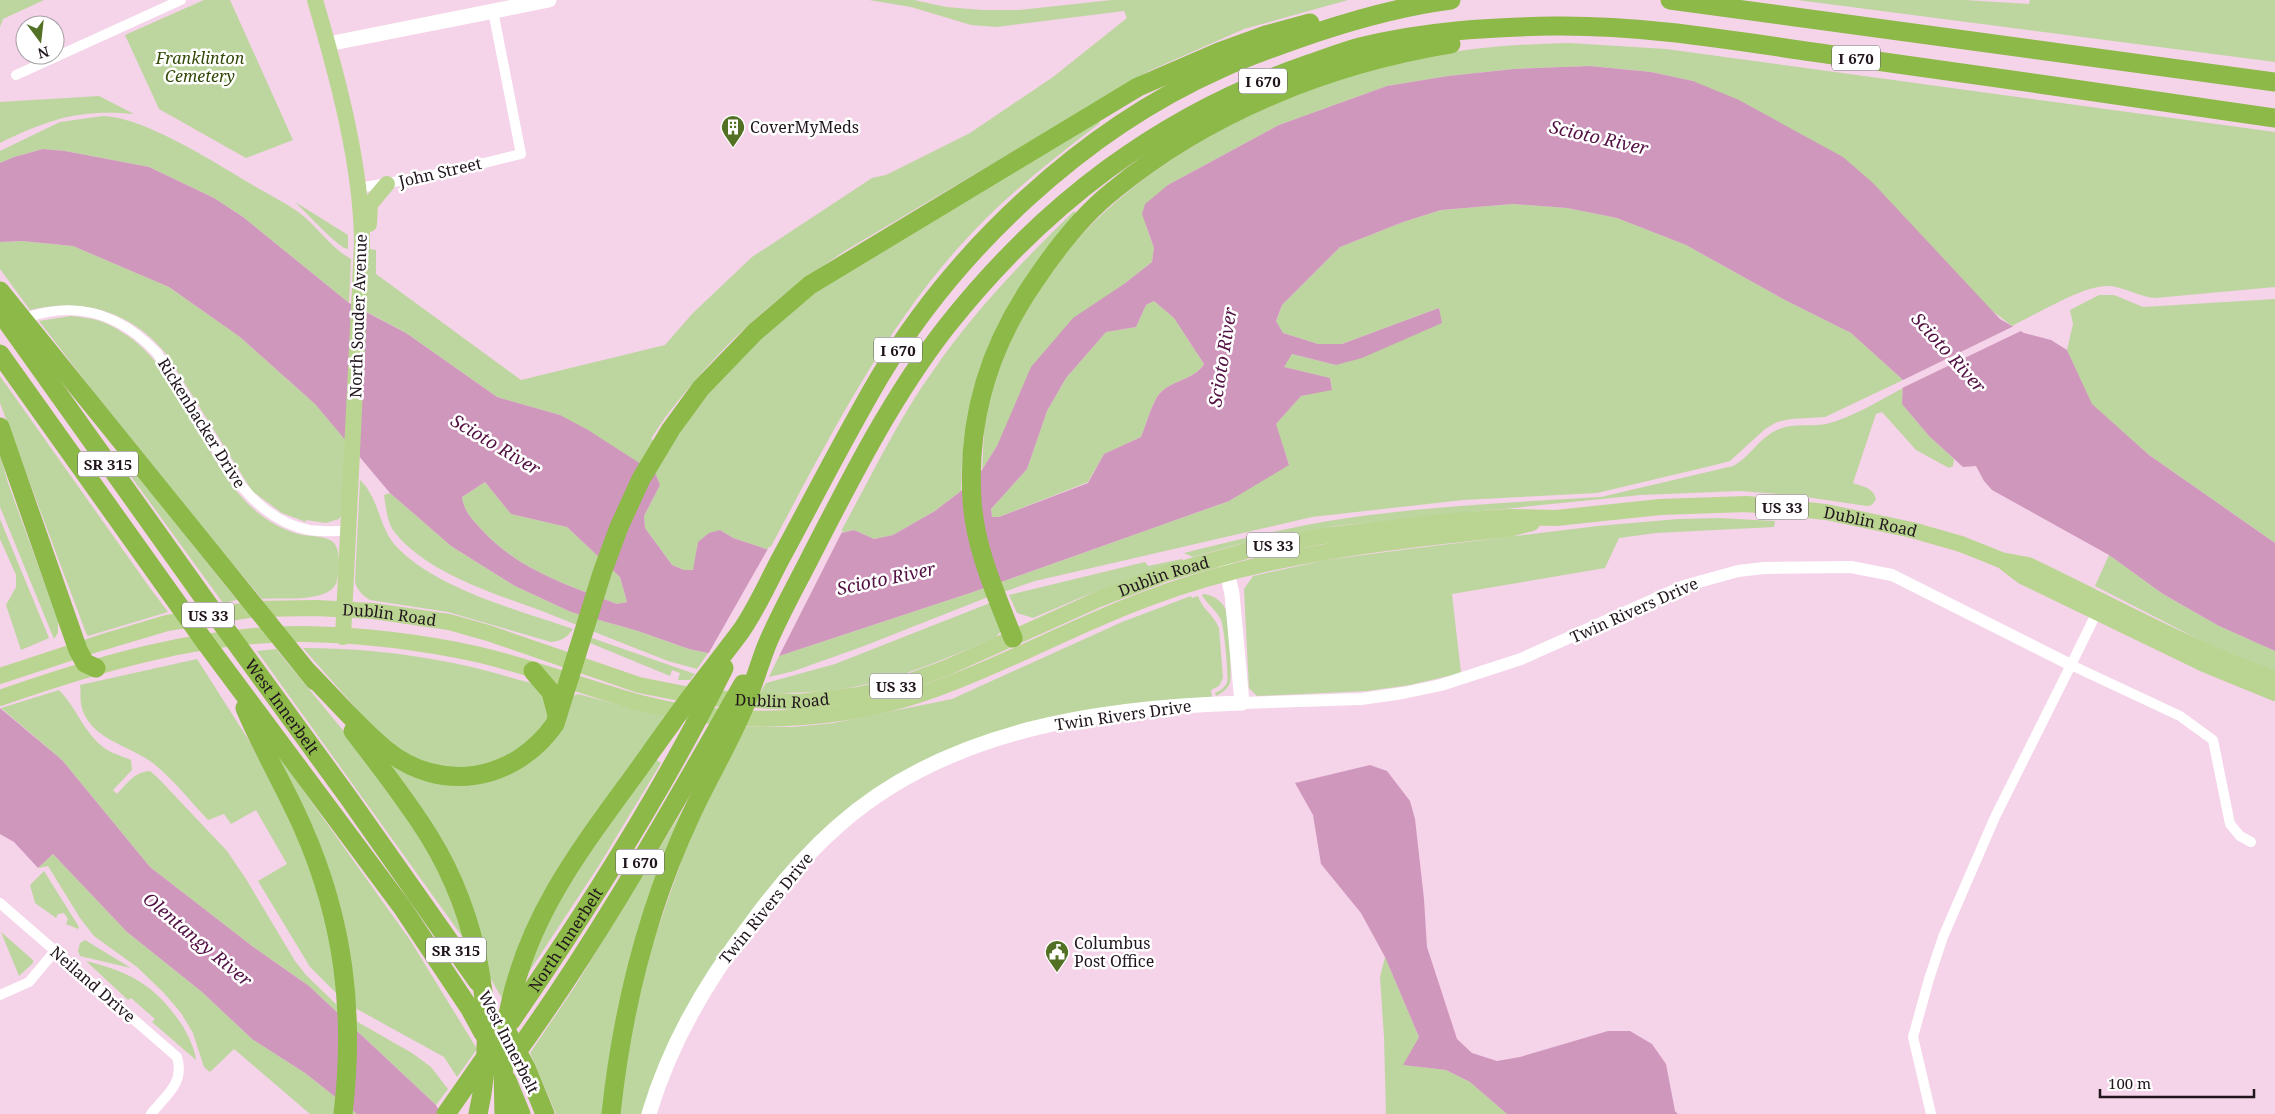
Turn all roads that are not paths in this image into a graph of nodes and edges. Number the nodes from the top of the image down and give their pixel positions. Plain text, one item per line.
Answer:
1 (180, 0) edge
2 (315, 0) edge
3 (549, 0) edge
4 (1450, 0) edge
5 (1670, 0) edge
6 (493, 10) junction
7 (1366, 16) junction
8 (1556, 26) junction
9 (328, 44) junction
10 (16, 76) dead end
11 (2275, 82) edge
12 (2275, 118) edge
13 (387, 184) junction
14 (359, 188) junction
15 (362, 236) junction
16 (0, 291) edge
17 (0, 312) edge
18 (0, 327) edge
19 (29, 340) junction
20 (0, 354) edge
21 (0, 427) edge
22 (1556, 518) junction
23 (348, 531) junction
24 (1223, 556) junction
25 (2001, 560) junction
26 (1227, 573) junction
27 (344, 609) junction
28 (2097, 612) junction
29 (744, 627) junction
30 (343, 637) junction
31 (1013, 638) junction
32 (78, 650) junction
33 (2071, 665) junction
34 (96, 668) junction
35 (307, 671) junction
36 (533, 671) junction
37 (570, 672) junction
38 (0, 676) edge
39 (231, 677) junction
40 (2275, 679) edge
41 (2275, 693) edge
42 (5, 696) edge
43 (1242, 703) junction
44 (558, 716) junction
45 (785, 718) junction
46 (725, 729) junction
47 (2251, 842) dead end
48 (0, 903) edge
49 (55, 951) junction
50 (0, 995) edge
51 (151, 1114) edge
52 (343, 1114) edge
53 (446, 1114) edge
54 (472, 1114) edge
55 (478, 1114) edge
56 (504, 1114) edge
57 (521, 1114) edge
58 (545, 1114) edge
59 (611, 1114) edge
60 (649, 1114) edge
61 (1931, 1114) edge

1 - 10 street
2 - 9 main road, North Souder Avenue
3 - 6 main road
4 - 7 highway, I 670
5 - 11 highway, I 670
6 - 9 main road
6 - 13 street, John Street
7 - 29 highway, I 670
7 - 37 highway
8 - 12 highway, I 670
8 - 31 highway
8 - 46 highway, North Innerbelt / I 670
9 - 14 main road, North Souder Avenue
13 - 14 street, John Street
13 - 15 main road
14 - 15 main road, North Souder Avenue
15 - 23 main road, North Souder Avenue
16 - 19 highway
17 - 19 highway, West Innerbelt / SR 315
18 - 23 street, Rickenbacker Drive
19 - 35 highway
19 - 58 highway, West Innerbelt / SR 315
20 - 39 highway, West Innerbelt / SR 315
21 - 32 highway
22 - 24 main road, Dublin Road / US 33
22 - 25 main road, Dublin Road / US 33
22 - 26 main road, Dublin Road / US 33
23 - 27 main road, North Souder Avenue
24 - 26 main road
24 - 31 main road, Dublin Road / US 33
25 - 28 main road, Dublin Road / US 33
25 - 40 main road, Dublin Road / US 33
26 - 43 main road
26 - 45 main road, Dublin Road / US 33
27 - 30 main road, North Souder Avenue
27 - 32 main road, Dublin Road / US 33
27 - 37 main road, Dublin Road / US 33
28 - 33 street
28 - 41 main road, Dublin Road / US 33
29 - 53 highway, North Innerbelt / I 670
29 - 56 highway
30 - 34 main road, Dublin Road / US 33
30 - 36 main road, Dublin Road / US 33
31 - 37 main road, Dublin Road / US 33
31 - 45 main road
32 - 34 highway
32 - 38 main road, Dublin Road / US 33
33 - 43 street, Twin Rivers Drive
33 - 47 street
33 - 61 street
34 - 42 main road, Dublin Road / US 33
35 - 44 highway
35 - 55 highway
36 - 37 main road, Dublin Road / US 33
36 - 44 highway
37 - 44 highway
37 - 45 main road, Dublin Road / US 33
39 - 52 highway
39 - 57 highway, West Innerbelt / SR 315
43 - 60 main road, Twin Rivers Drive
46 - 54 highway, North Innerbelt / I 670
46 - 59 highway
48 - 49 street, Neiland Drive
49 - 50 street
49 - 51 street, Neiland Drive

